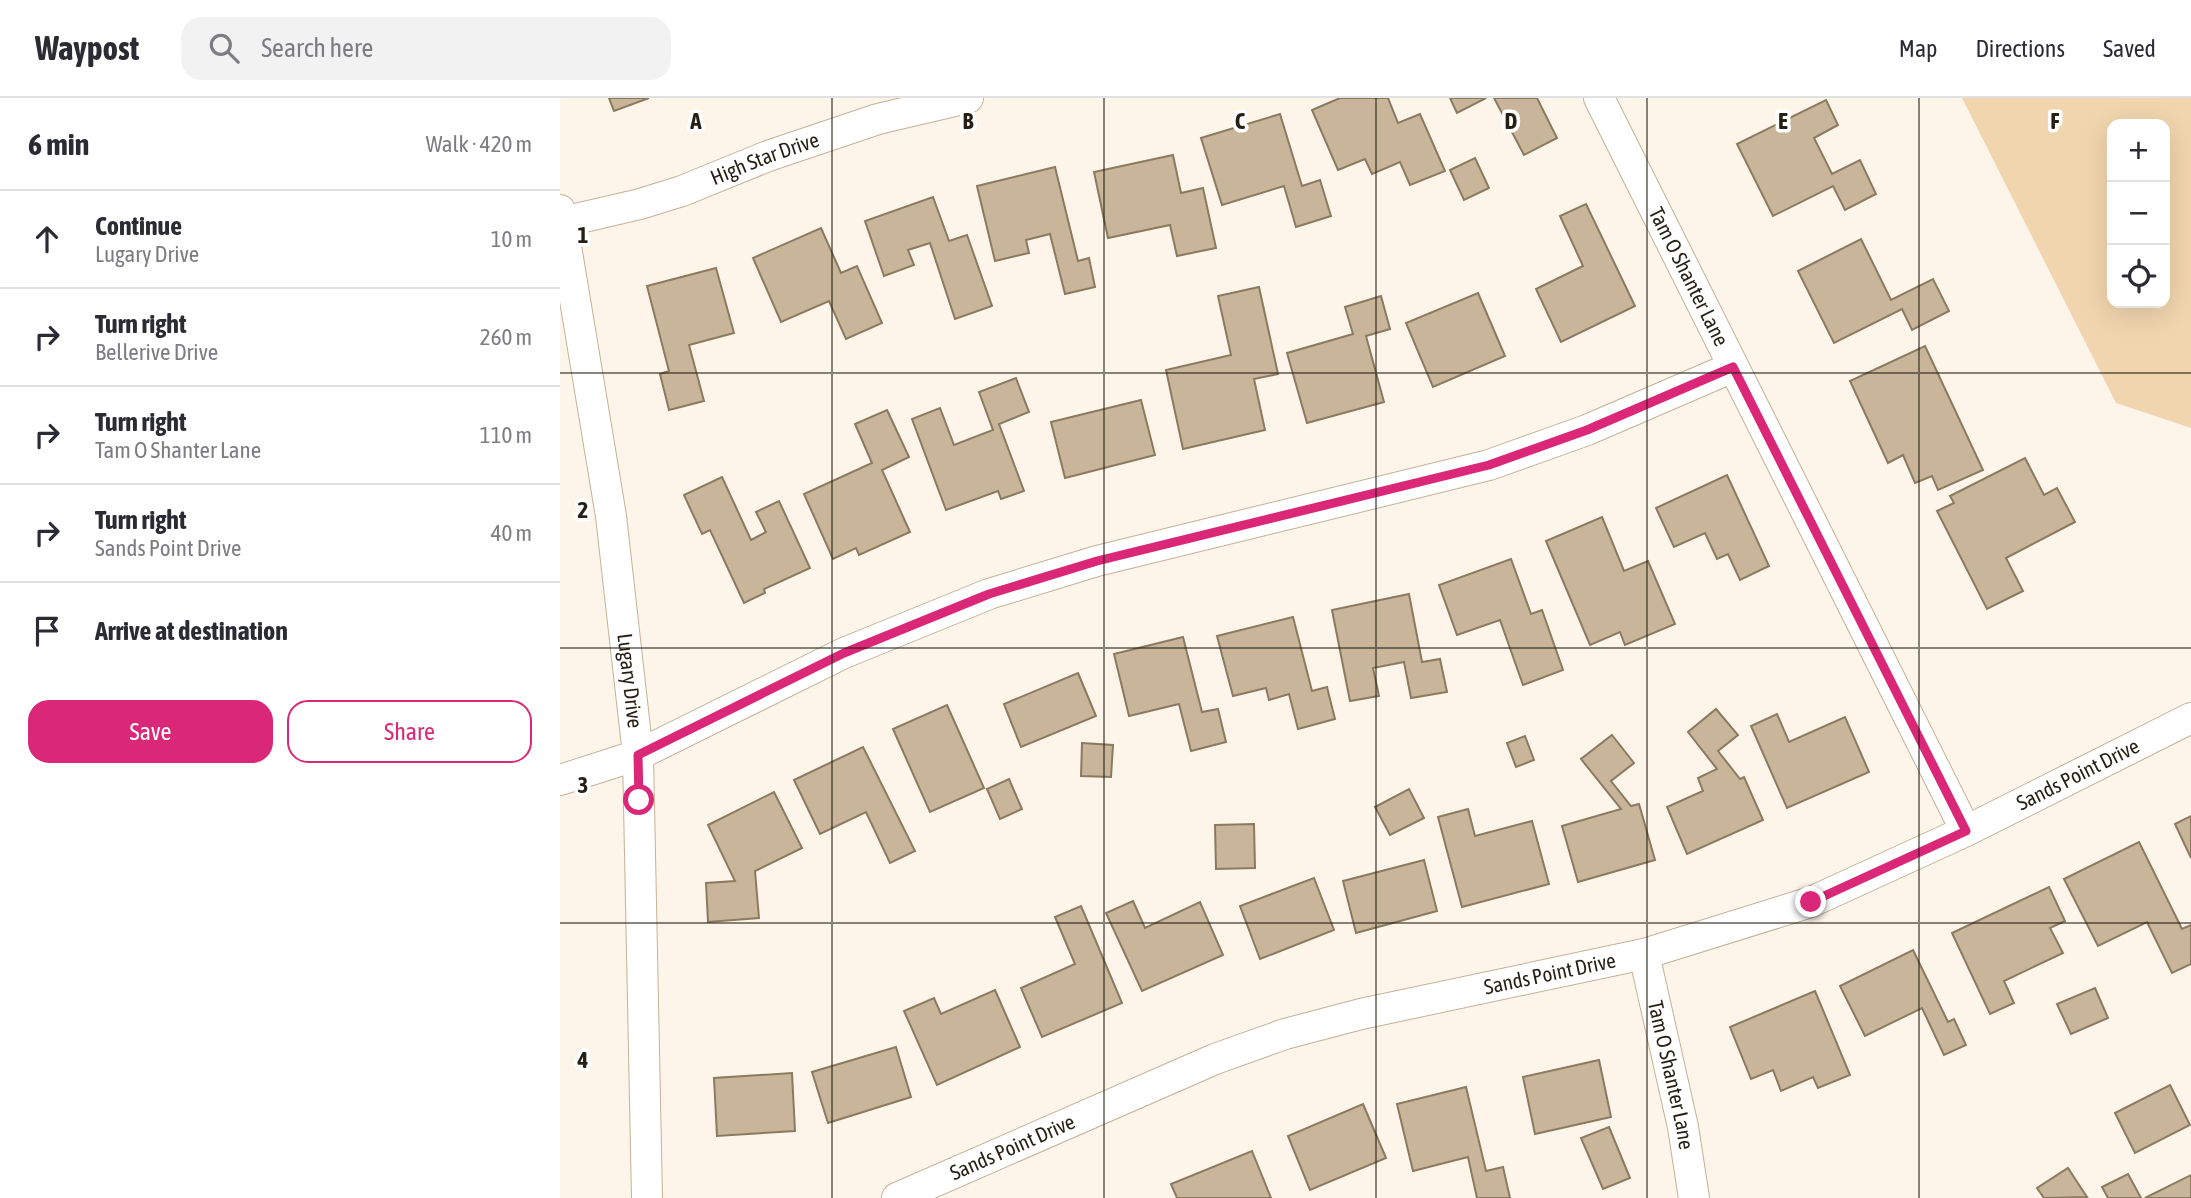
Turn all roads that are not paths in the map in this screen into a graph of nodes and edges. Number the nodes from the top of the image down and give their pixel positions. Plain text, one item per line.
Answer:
1 (968, 98) edge
2 (1599, 98) edge
3 (561, 216) edge
4 (1733, 367) junction
5 (2191, 718) edge
6 (638, 755) junction
7 (560, 780) edge
8 (1966, 831) junction
9 (1644, 954) junction
10 (647, 1198) edge
11 (897, 1198) edge
12 (1694, 1198) edge

1 - 3 street, High Star Drive
2 - 4 street, Tam O Shanter Lane
3 - 6 street, Lugary Drive
4 - 6 street
4 - 8 street, Tam O Shanter Lane
5 - 8 street, Sands Point Drive
6 - 7 street
6 - 10 street, Lugary Drive
8 - 9 street, Sands Point Drive
9 - 11 street, Sands Point Drive
9 - 12 street, Tam O Shanter Lane

